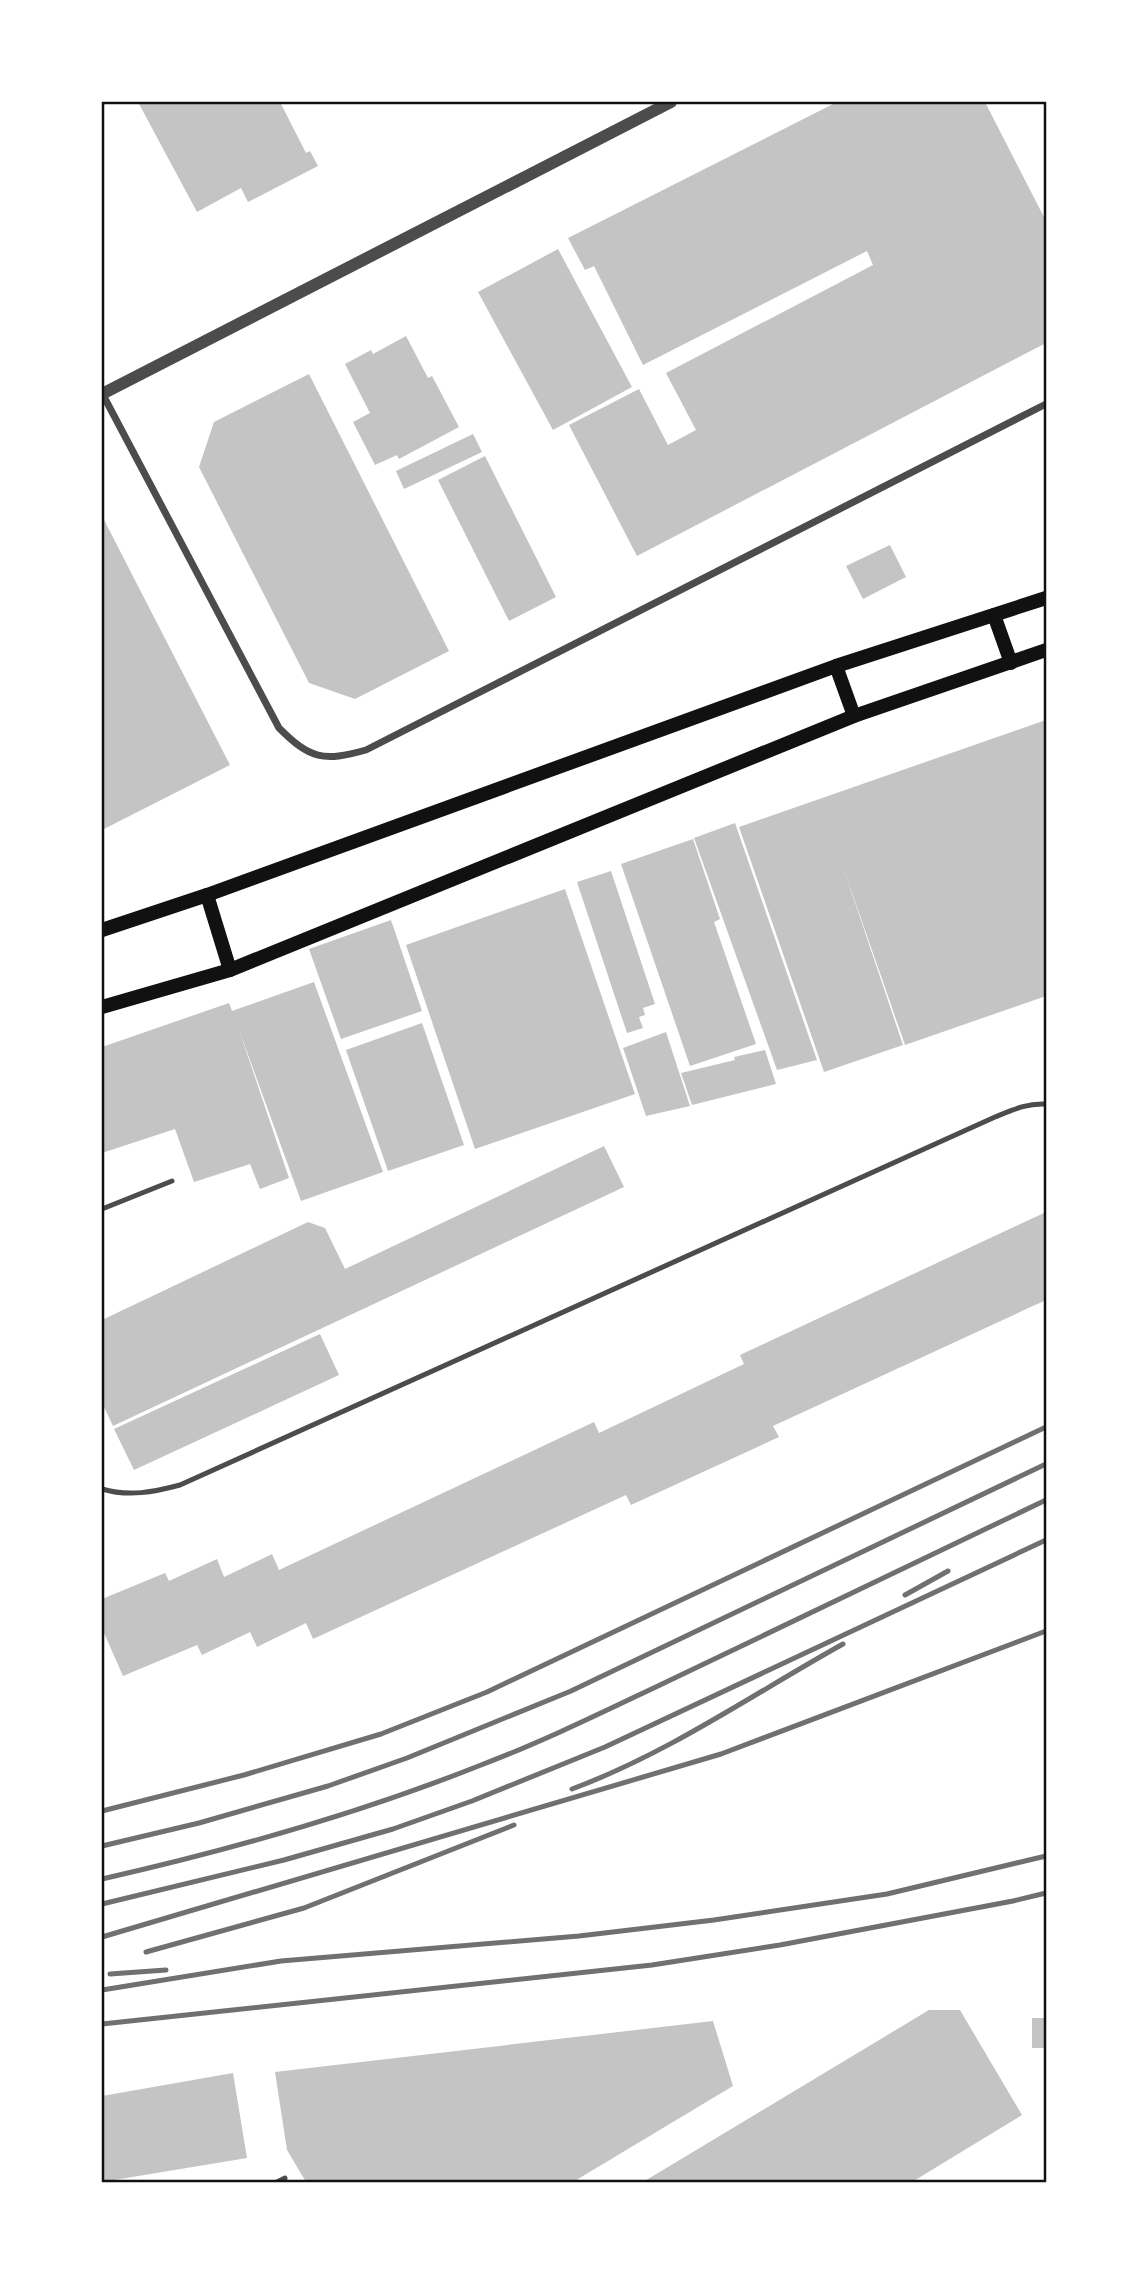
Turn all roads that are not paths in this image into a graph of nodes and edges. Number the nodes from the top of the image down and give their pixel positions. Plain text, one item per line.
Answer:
1 (671, 102) edge
2 (102, 393) edge
3 (1046, 404) edge
4 (1046, 598) edge
5 (994, 615) junction
6 (1046, 650) edge
7 (1011, 663) junction
8 (836, 666) junction
9 (854, 716) junction
10 (207, 895) junction
11 (102, 930) edge
12 (230, 970) junction
13 (102, 1007) edge
14 (1046, 1104) edge
15 (172, 1181) dead end
16 (102, 1209) edge
17 (102, 1489) edge
18 (285, 2178) dead end
19 (276, 2182) edge

1 - 2 street
2 - 3 street
4 - 5 main road
5 - 7 main road
5 - 8 main road
6 - 7 main road
7 - 9 main road
8 - 9 main road
8 - 10 main road
9 - 12 main road
10 - 11 main road
10 - 12 main road
12 - 13 main road
14 - 17 lane
15 - 16 lane
18 - 19 lane

